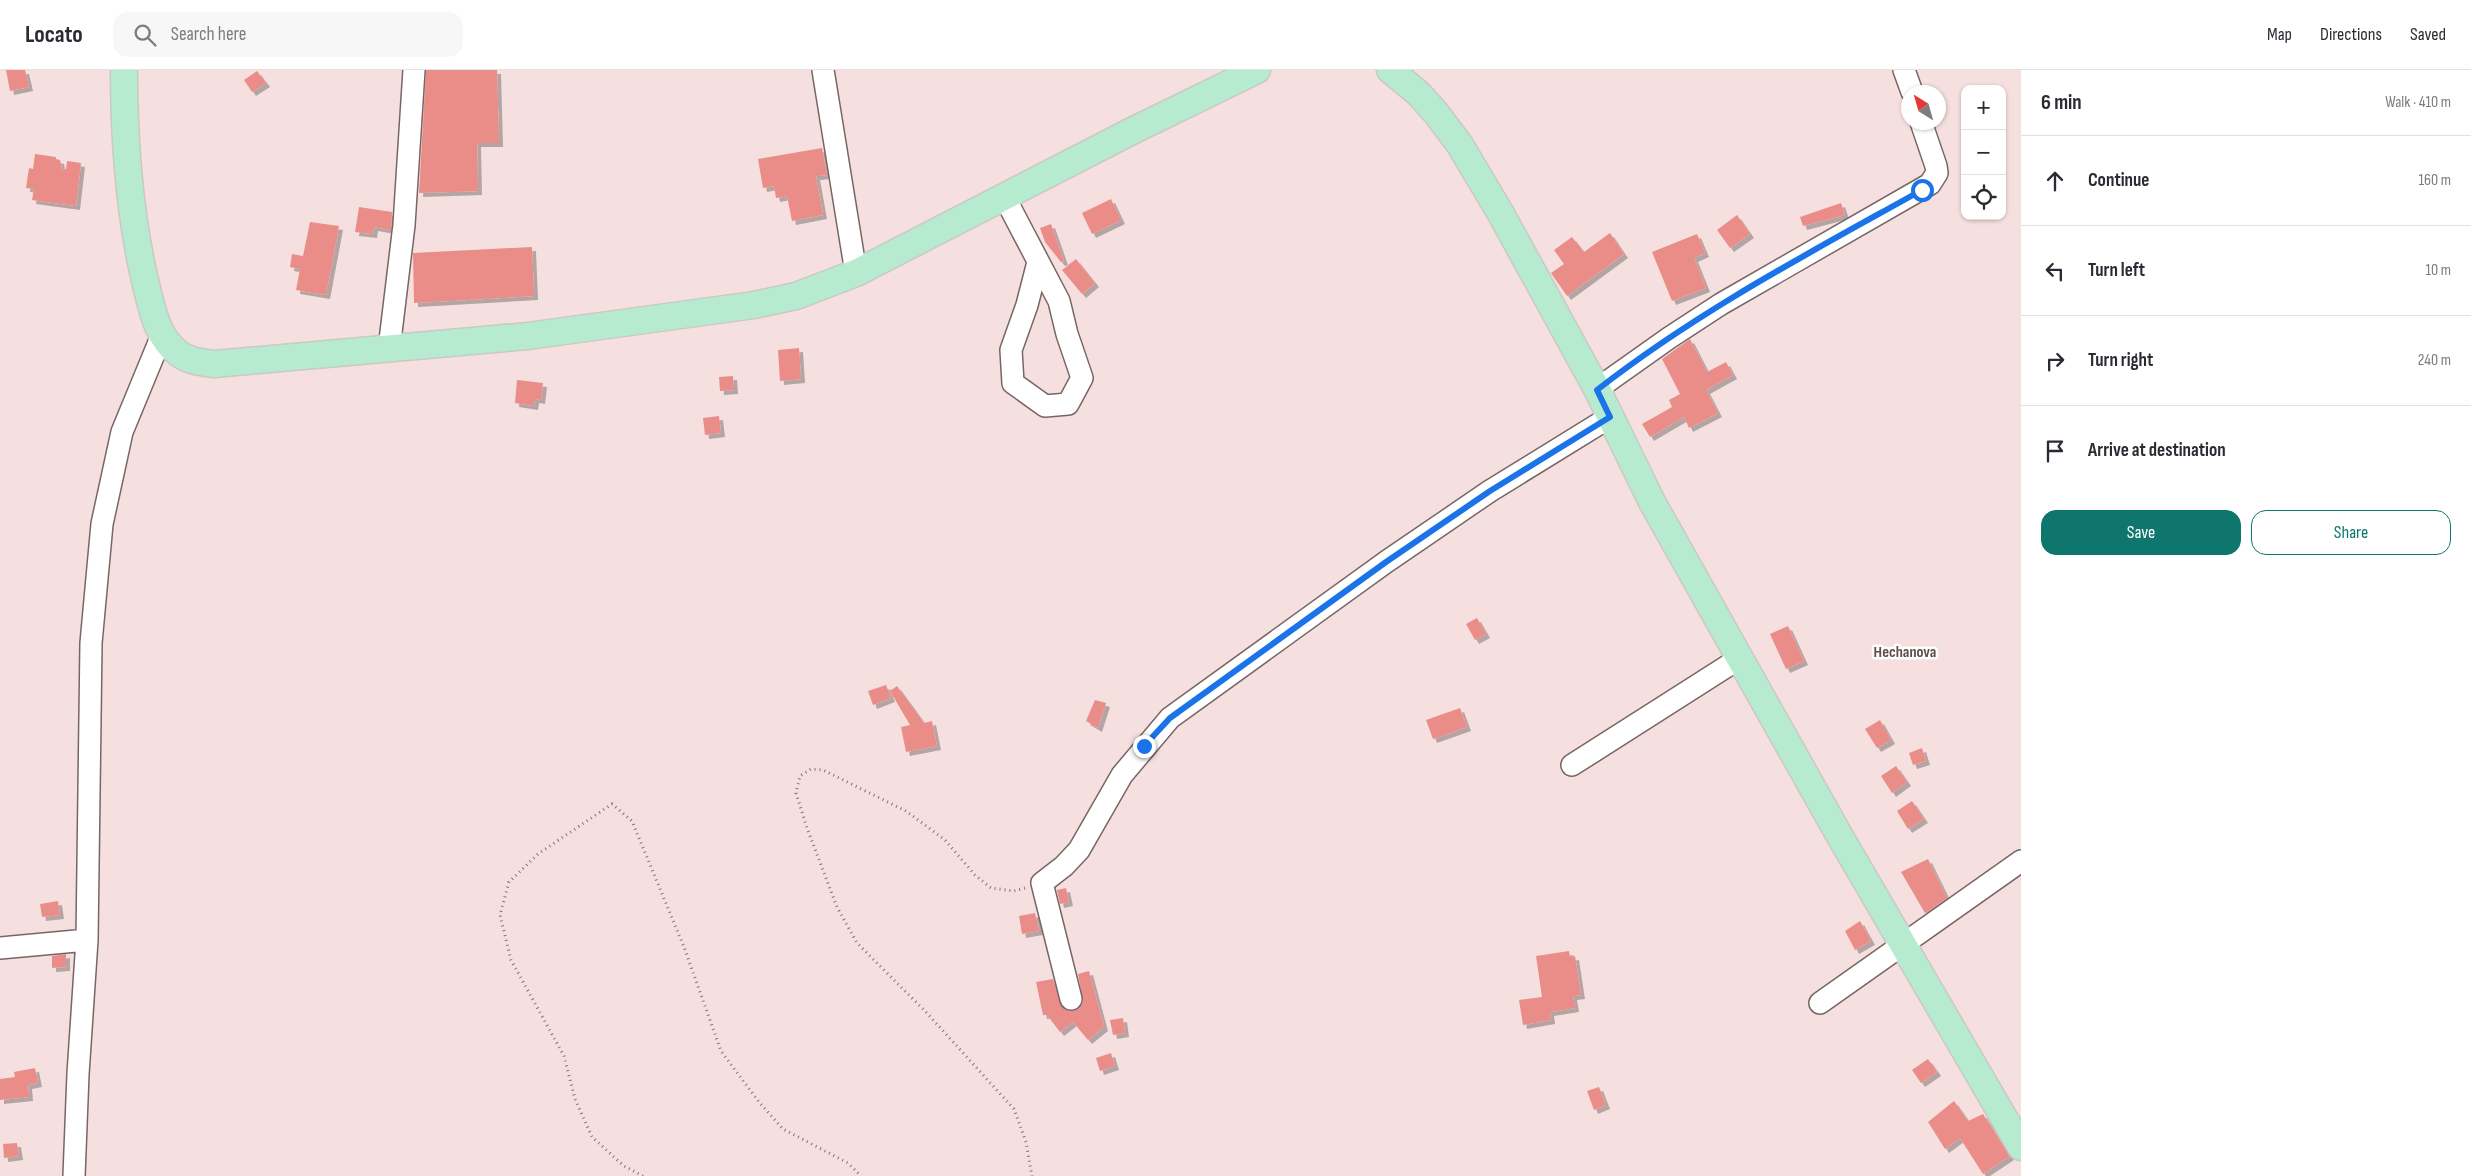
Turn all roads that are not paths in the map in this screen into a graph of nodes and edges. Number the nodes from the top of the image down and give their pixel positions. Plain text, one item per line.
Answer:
1 (124, 70) edge
2 (414, 70) edge
3 (823, 70) edge
4 (1258, 70) edge
5 (1390, 70) edge
6 (1904, 70) edge
7 (1909, 85) edge
8 (1924, 130) edge
9 (1005, 198) junction
10 (1038, 262) junction
11 (856, 273) junction
12 (162, 335) junction
13 (389, 349) junction
14 (1597, 390) junction
15 (1610, 417) junction
16 (1740, 658) junction
17 (1572, 765) dead end
18 (2021, 861) edge
19 (87, 940) junction
20 (1903, 943) junction
21 (0, 948) edge
22 (1070, 999) dead end
23 (1820, 1003) dead end
24 (2021, 1147) edge
25 (74, 1176) edge

1 - 12 main road
2 - 13 street
3 - 11 street
4 - 9 main road
5 - 14 main road
6 - 7 street
8 - 14 street
9 - 10 street
9 - 11 main road
10 - 10 street
11 - 13 main road
12 - 13 main road
12 - 19 street
14 - 15 main road
15 - 16 main road
15 - 22 street
16 - 17 street
16 - 20 main road
18 - 20 street
19 - 21 street
19 - 25 street
20 - 23 street
20 - 24 main road

